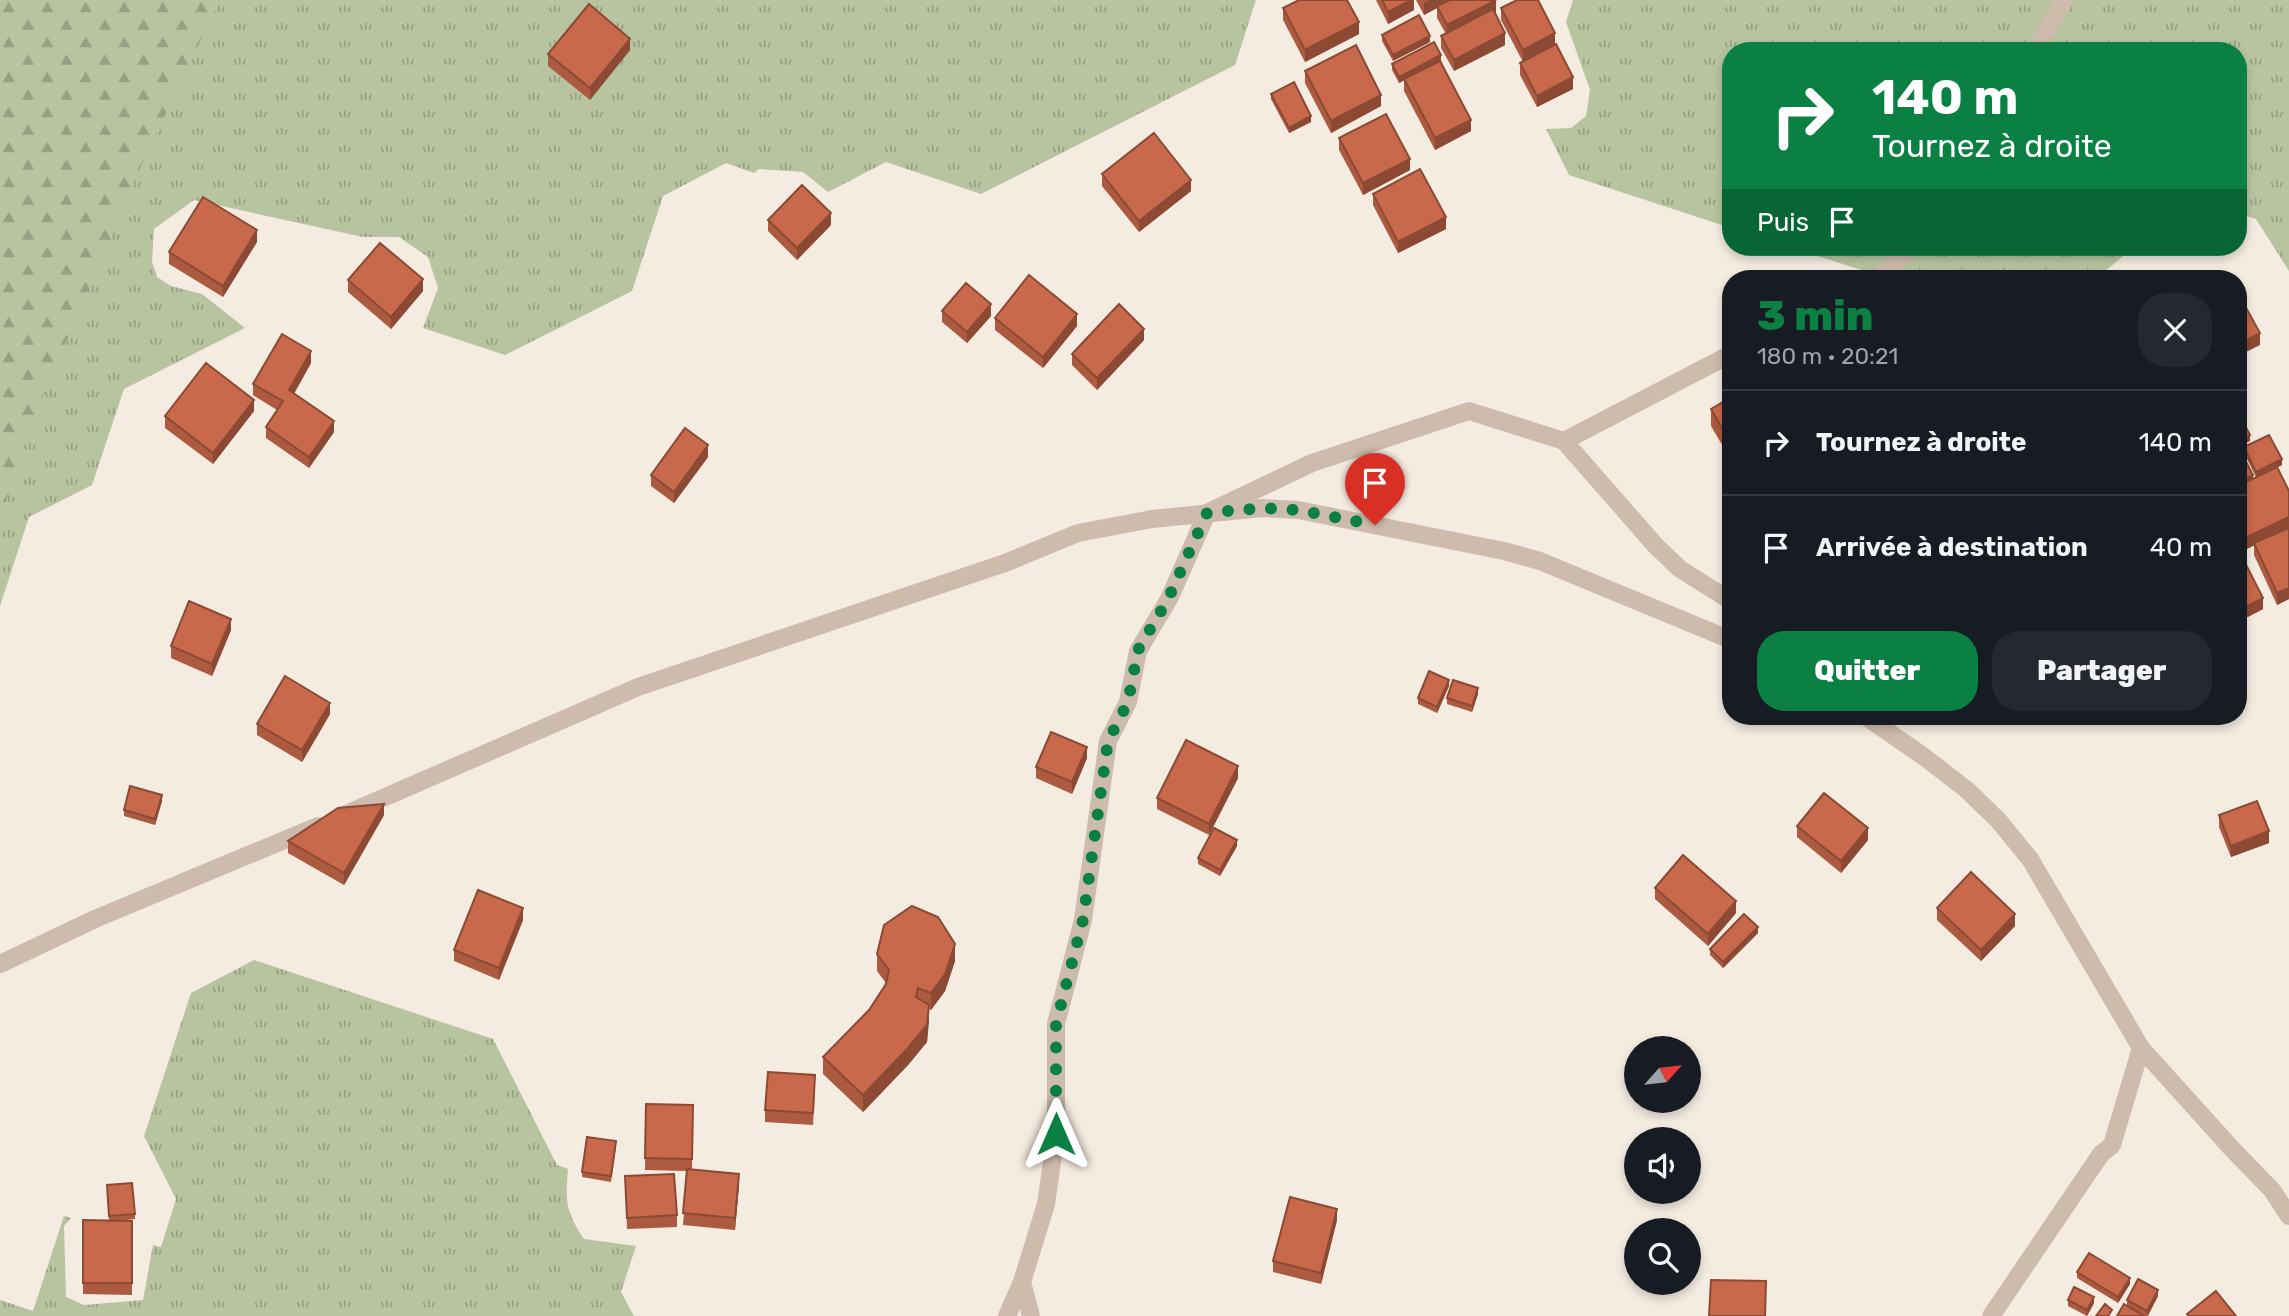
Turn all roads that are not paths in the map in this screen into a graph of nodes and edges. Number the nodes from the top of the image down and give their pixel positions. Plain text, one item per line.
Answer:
1 (2064, 0) edge
2 (2040, 42) edge
3 (1903, 256) edge
4 (1886, 270) edge
5 (1722, 359) edge
6 (1564, 441) junction
7 (1207, 513) junction
8 (1722, 595) edge
9 (1722, 636) edge
10 (1878, 725) edge
11 (0, 964) edge
12 (2141, 1048) junction
13 (2289, 1216) edge
14 (1022, 1282) junction
15 (1007, 1316) edge
16 (1031, 1316) edge
17 (1991, 1316) edge

1 - 2 street
3 - 4 street
5 - 6 street
6 - 7 street
6 - 8 street
7 - 9 street
7 - 11 street
7 - 14 street
10 - 12 street
12 - 13 street
12 - 17 street
14 - 15 street
14 - 16 street

